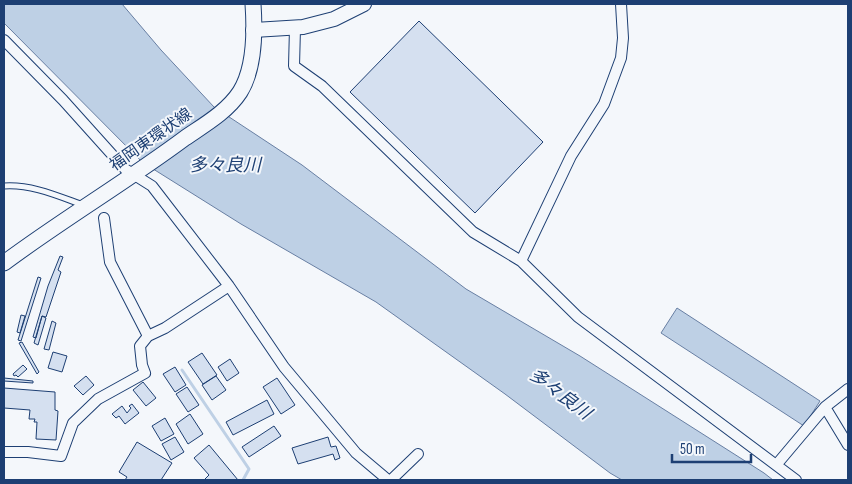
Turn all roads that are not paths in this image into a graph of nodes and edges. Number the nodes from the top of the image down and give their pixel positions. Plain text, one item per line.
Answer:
1 (253, 4) edge
2 (364, 4) edge
3 (621, 4) edge
4 (295, 28) junction
5 (253, 30) junction
6 (4, 40) edge
7 (137, 173) junction
8 (4, 186) edge
9 (86, 206) junction
10 (104, 218) dead end
11 (521, 261) junction
12 (4, 263) edge
13 (230, 286) junction
14 (148, 336) junction
15 (848, 389) edge
16 (825, 407) junction
17 (848, 445) edge
18 (4, 452) edge
19 (418, 454) dead end
20 (777, 464) junction
21 (389, 480) edge
22 (796, 480) edge

1 - 5 main road, 福岡東環状線
2 - 4 street
3 - 11 street
4 - 5 street
4 - 11 street
5 - 7 main road, 福岡東環状線
6 - 7 street
7 - 9 main road, 福岡東環状線
7 - 13 street
8 - 9 lane
9 - 12 main road, 福岡東環状線
10 - 14 street
11 - 20 street
13 - 14 street
13 - 21 street
14 - 18 street
15 - 16 street
16 - 17 street
16 - 20 street
19 - 21 street
20 - 22 street

